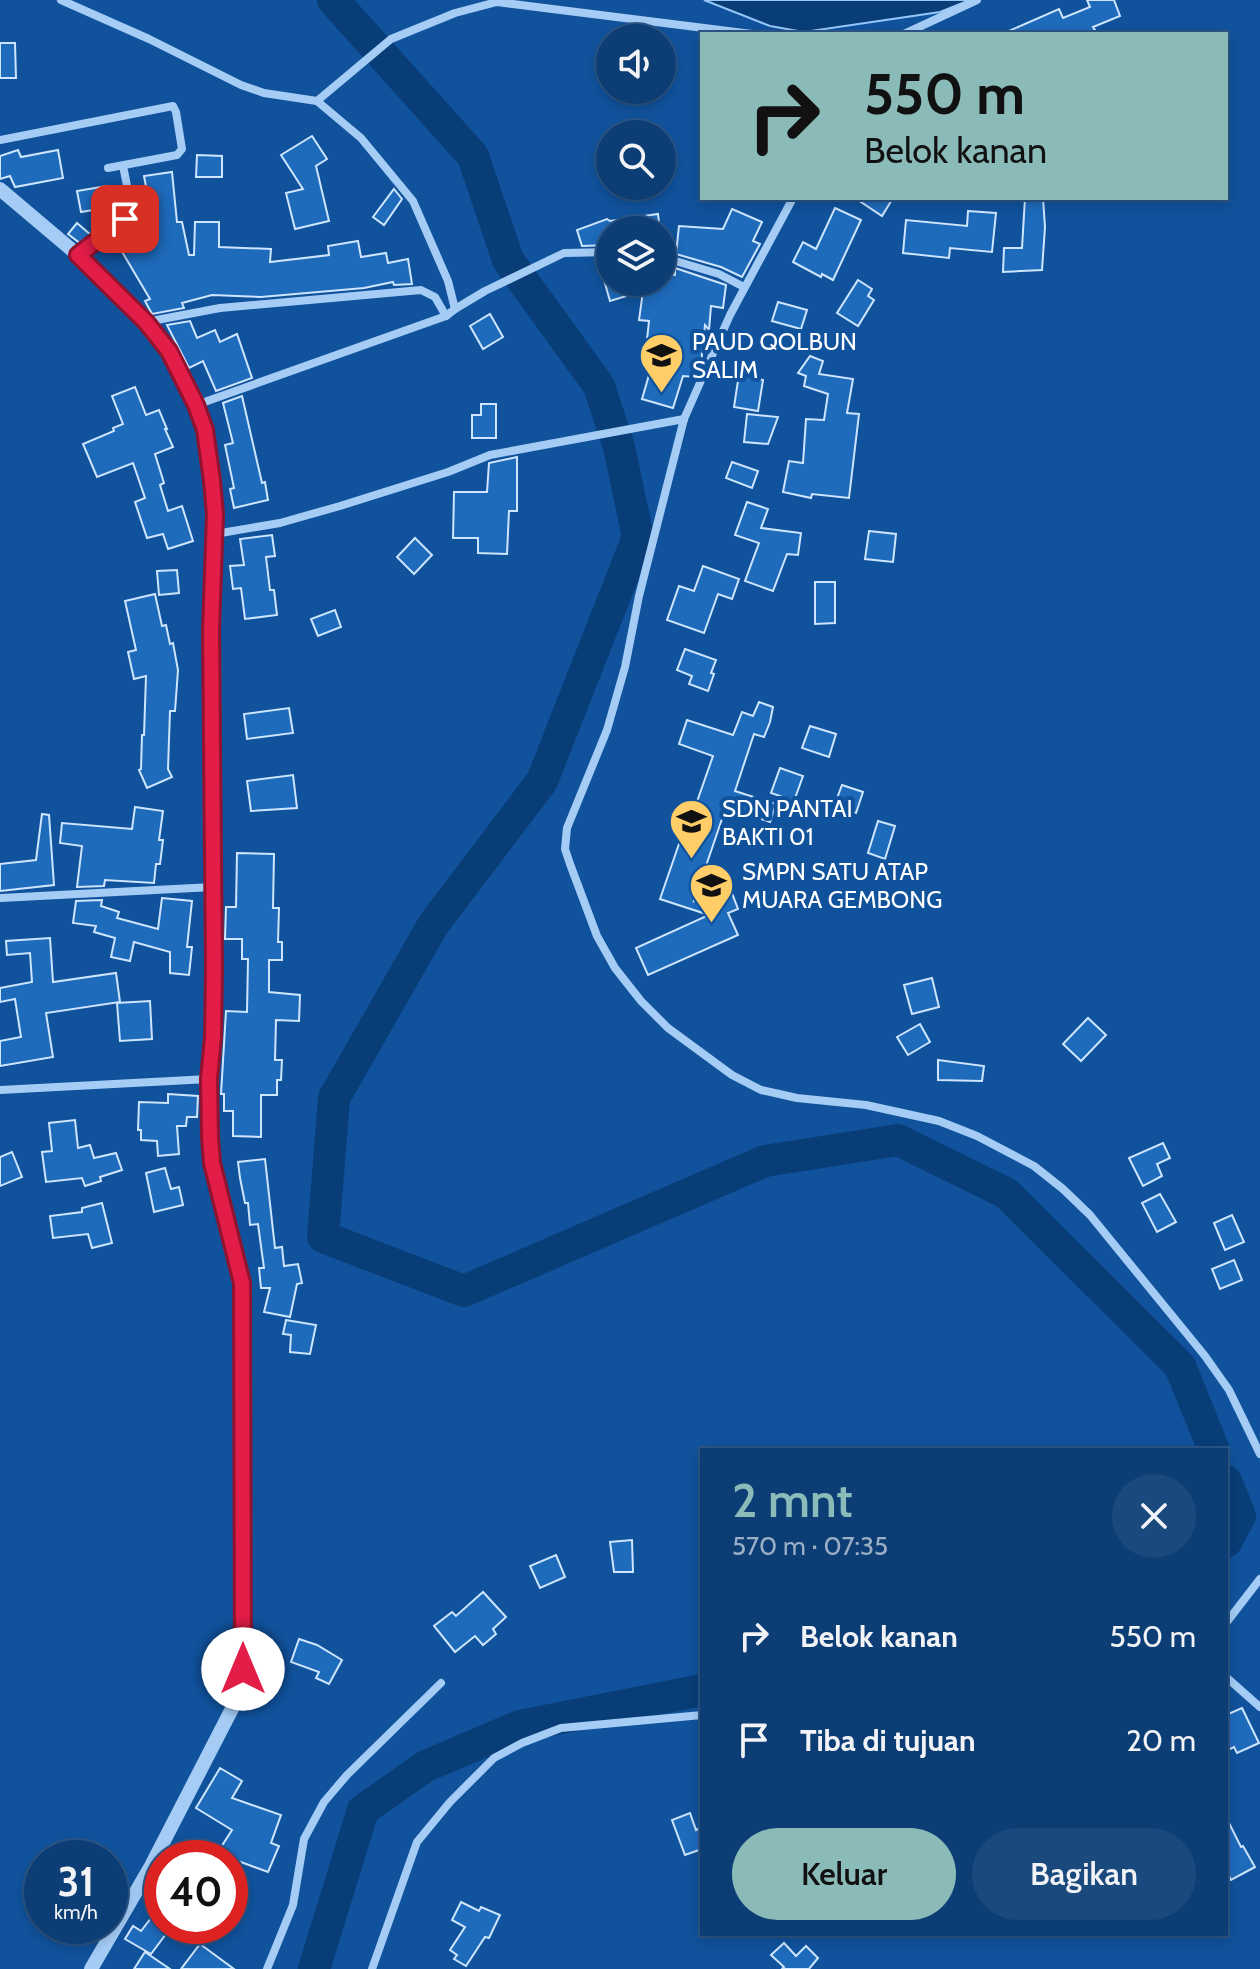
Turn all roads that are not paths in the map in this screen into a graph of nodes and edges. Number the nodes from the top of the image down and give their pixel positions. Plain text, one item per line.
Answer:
1 (61, 0) edge
2 (977, 0) edge
3 (736, 32) edge
4 (908, 32) edge
5 (317, 101) junction
6 (0, 140) edge
7 (123, 166) junction
8 (108, 168) dead end
9 (0, 189) edge
10 (792, 200) edge
11 (596, 252) edge
12 (78, 255) junction
13 (676, 261) edge
14 (744, 287) junction
15 (455, 309) junction
16 (446, 316) junction
17 (146, 322) junction
18 (196, 405) junction
19 (684, 419) junction
20 (215, 534) junction
21 (213, 887) junction
22 (1, 898) edge
23 (209, 1079) junction
24 (0, 1090) edge
25 (1260, 1454) edge
26 (1260, 1579) edge
27 (1228, 1620) edge
28 (1228, 1679) edge
29 (441, 1683) dead end
30 (1260, 1707) edge
31 (700, 1715) edge
32 (91, 1969) edge
33 (267, 1969) edge
34 (372, 1969) edge

1 - 5 street
2 - 4 street
3 - 5 street
5 - 15 street
6 - 7 street
7 - 8 street
7 - 12 street
9 - 12 street
10 - 14 street
11 - 15 street
12 - 17 street
13 - 14 street
14 - 19 street
15 - 16 street
16 - 17 street
16 - 18 street
17 - 18 street
18 - 20 street
19 - 20 street
19 - 25 street
20 - 21 street
21 - 22 street
21 - 23 street
23 - 24 street
23 - 32 street
26 - 27 street
28 - 30 street
29 - 33 street
31 - 34 street

